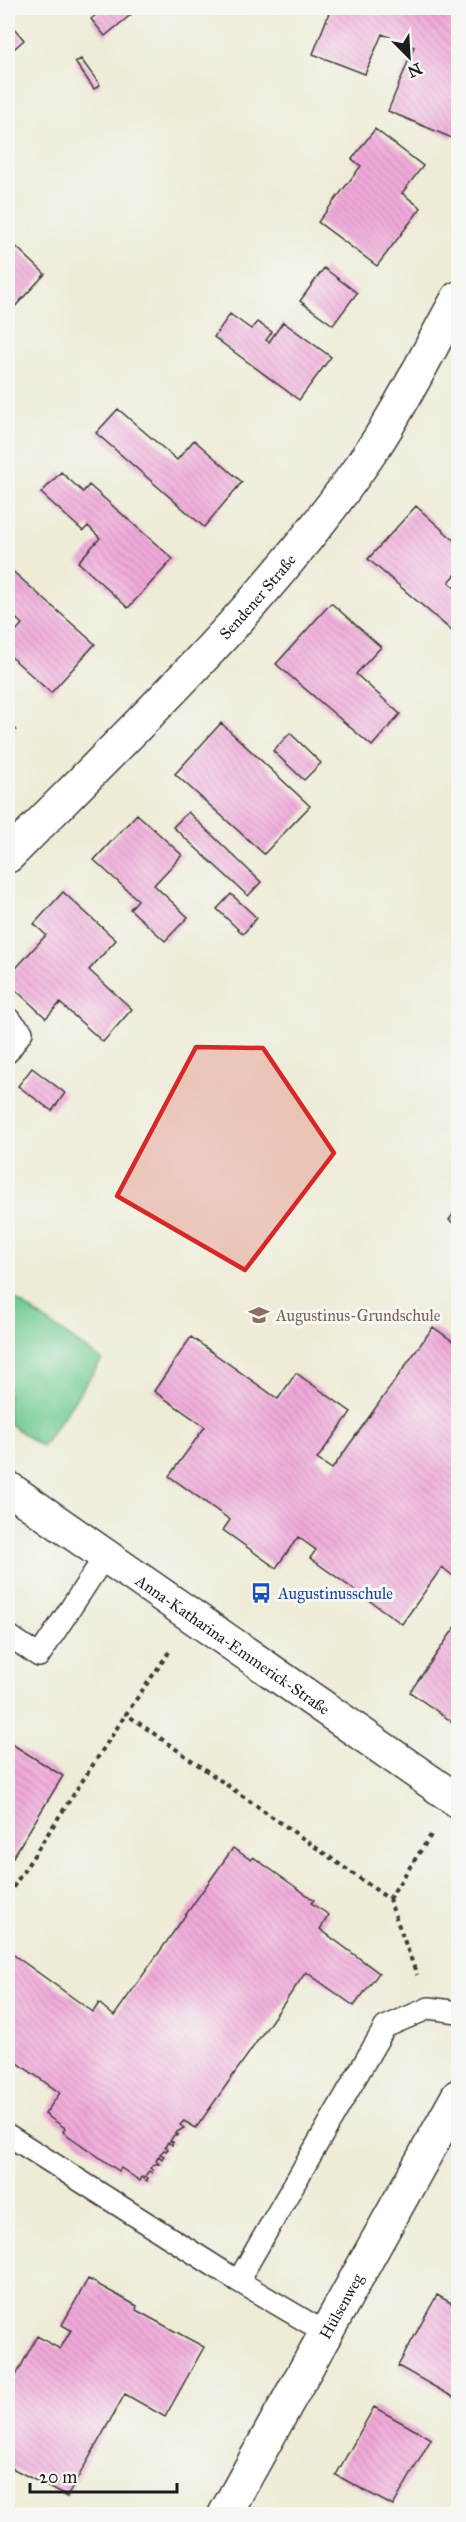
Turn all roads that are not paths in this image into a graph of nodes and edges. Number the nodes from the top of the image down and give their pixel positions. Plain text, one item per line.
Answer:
1 (459, 298) edge
2 (8, 856) edge
3 (8, 1018) edge
4 (8, 1053) edge
5 (8, 1488) edge
6 (105, 1556) junction
7 (8, 1635) edge
8 (457, 1800) edge
9 (459, 2012) edge
10 (459, 2096) edge
11 (8, 2134) edge
12 (238, 2281) junction
13 (326, 2333) junction
14 (225, 2514) edge

1 - 2 street, Sendener Straße
3 - 4 lane
5 - 6 street, Anna-Katharina-Emmerick-Straße
6 - 7 lane
6 - 8 street, Anna-Katharina-Emmerick-Straße
9 - 12 lane
10 - 13 street, Hülsenweg
11 - 12 lane
12 - 13 lane
13 - 14 street, Hülsenweg

